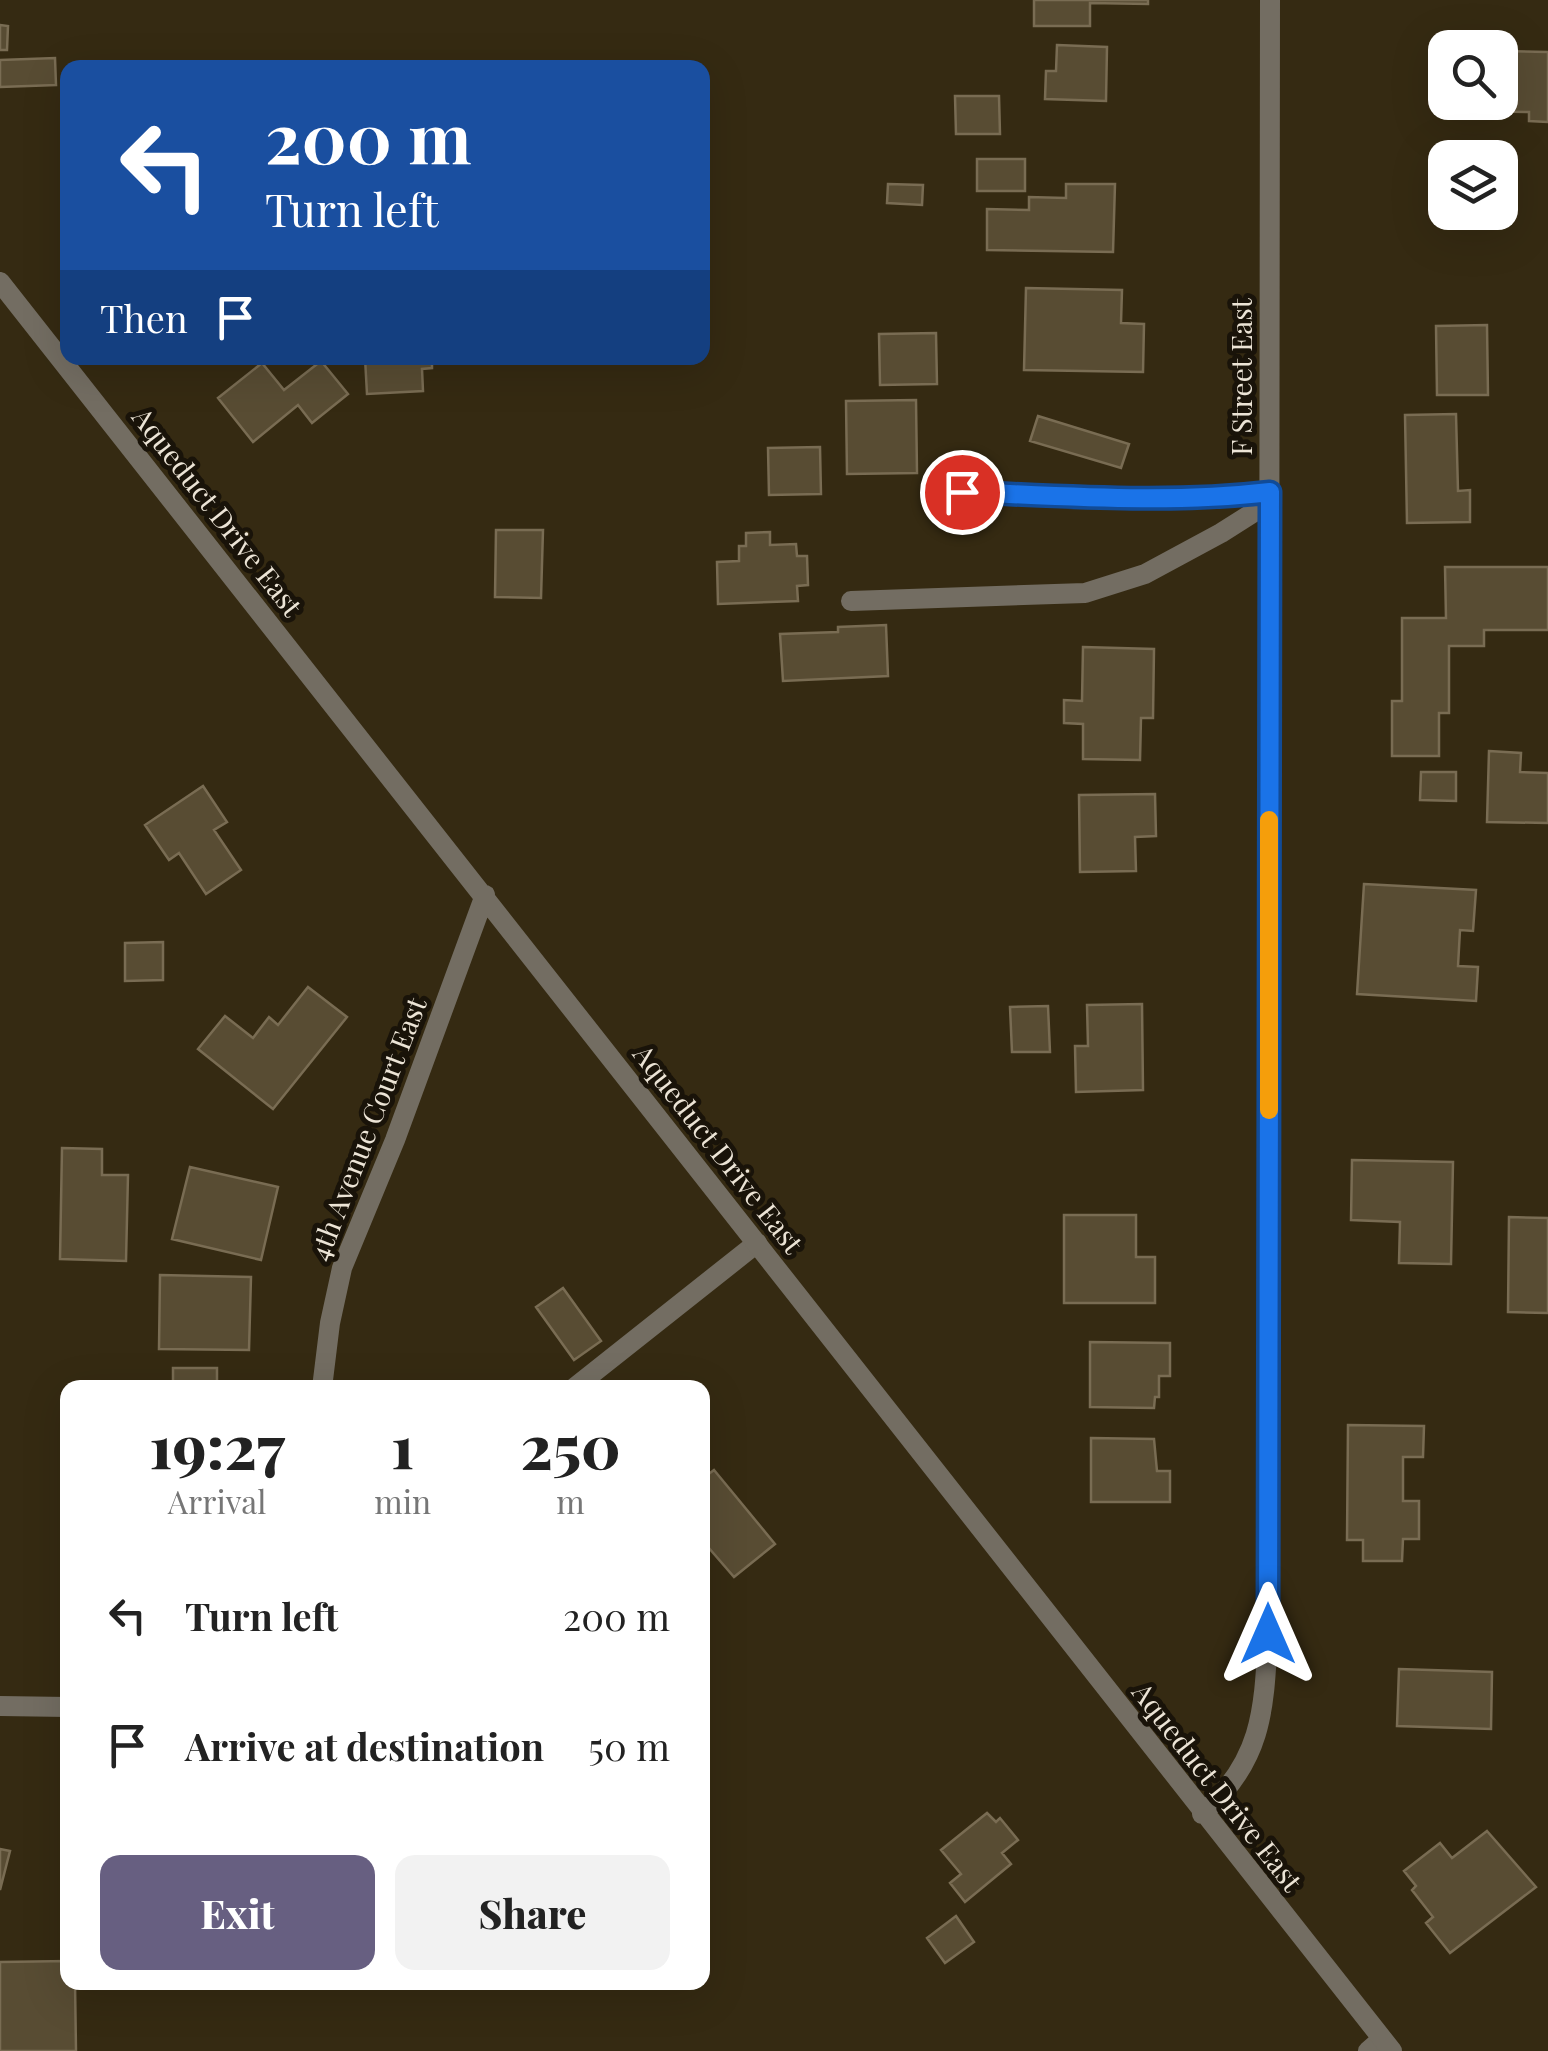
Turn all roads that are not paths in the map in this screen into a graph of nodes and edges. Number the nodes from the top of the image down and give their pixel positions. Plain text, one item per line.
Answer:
1 (1270, 0) edge
2 (0, 282) edge
3 (60, 358) edge
4 (66, 365) edge
5 (962, 492) dead end
6 (1270, 497) junction
7 (851, 601) dead end
8 (485, 895) junction
9 (757, 1244) junction
10 (323, 1380) edge
11 (584, 1380) edge
12 (0, 1706) edge
13 (60, 1707) edge
14 (1202, 1814) junction
15 (1381, 2047) edge

1 - 6 street, F Street East
2 - 3 street, Aqueduct Drive East
4 - 8 street, Aqueduct Drive East
5 - 6 street
6 - 7 street
6 - 14 street, F Street East
8 - 9 street, Aqueduct Drive East
8 - 10 street, 4th Avenue Court East
9 - 11 street
9 - 14 street, Aqueduct Drive East
12 - 13 street
14 - 15 street, Aqueduct Drive East

